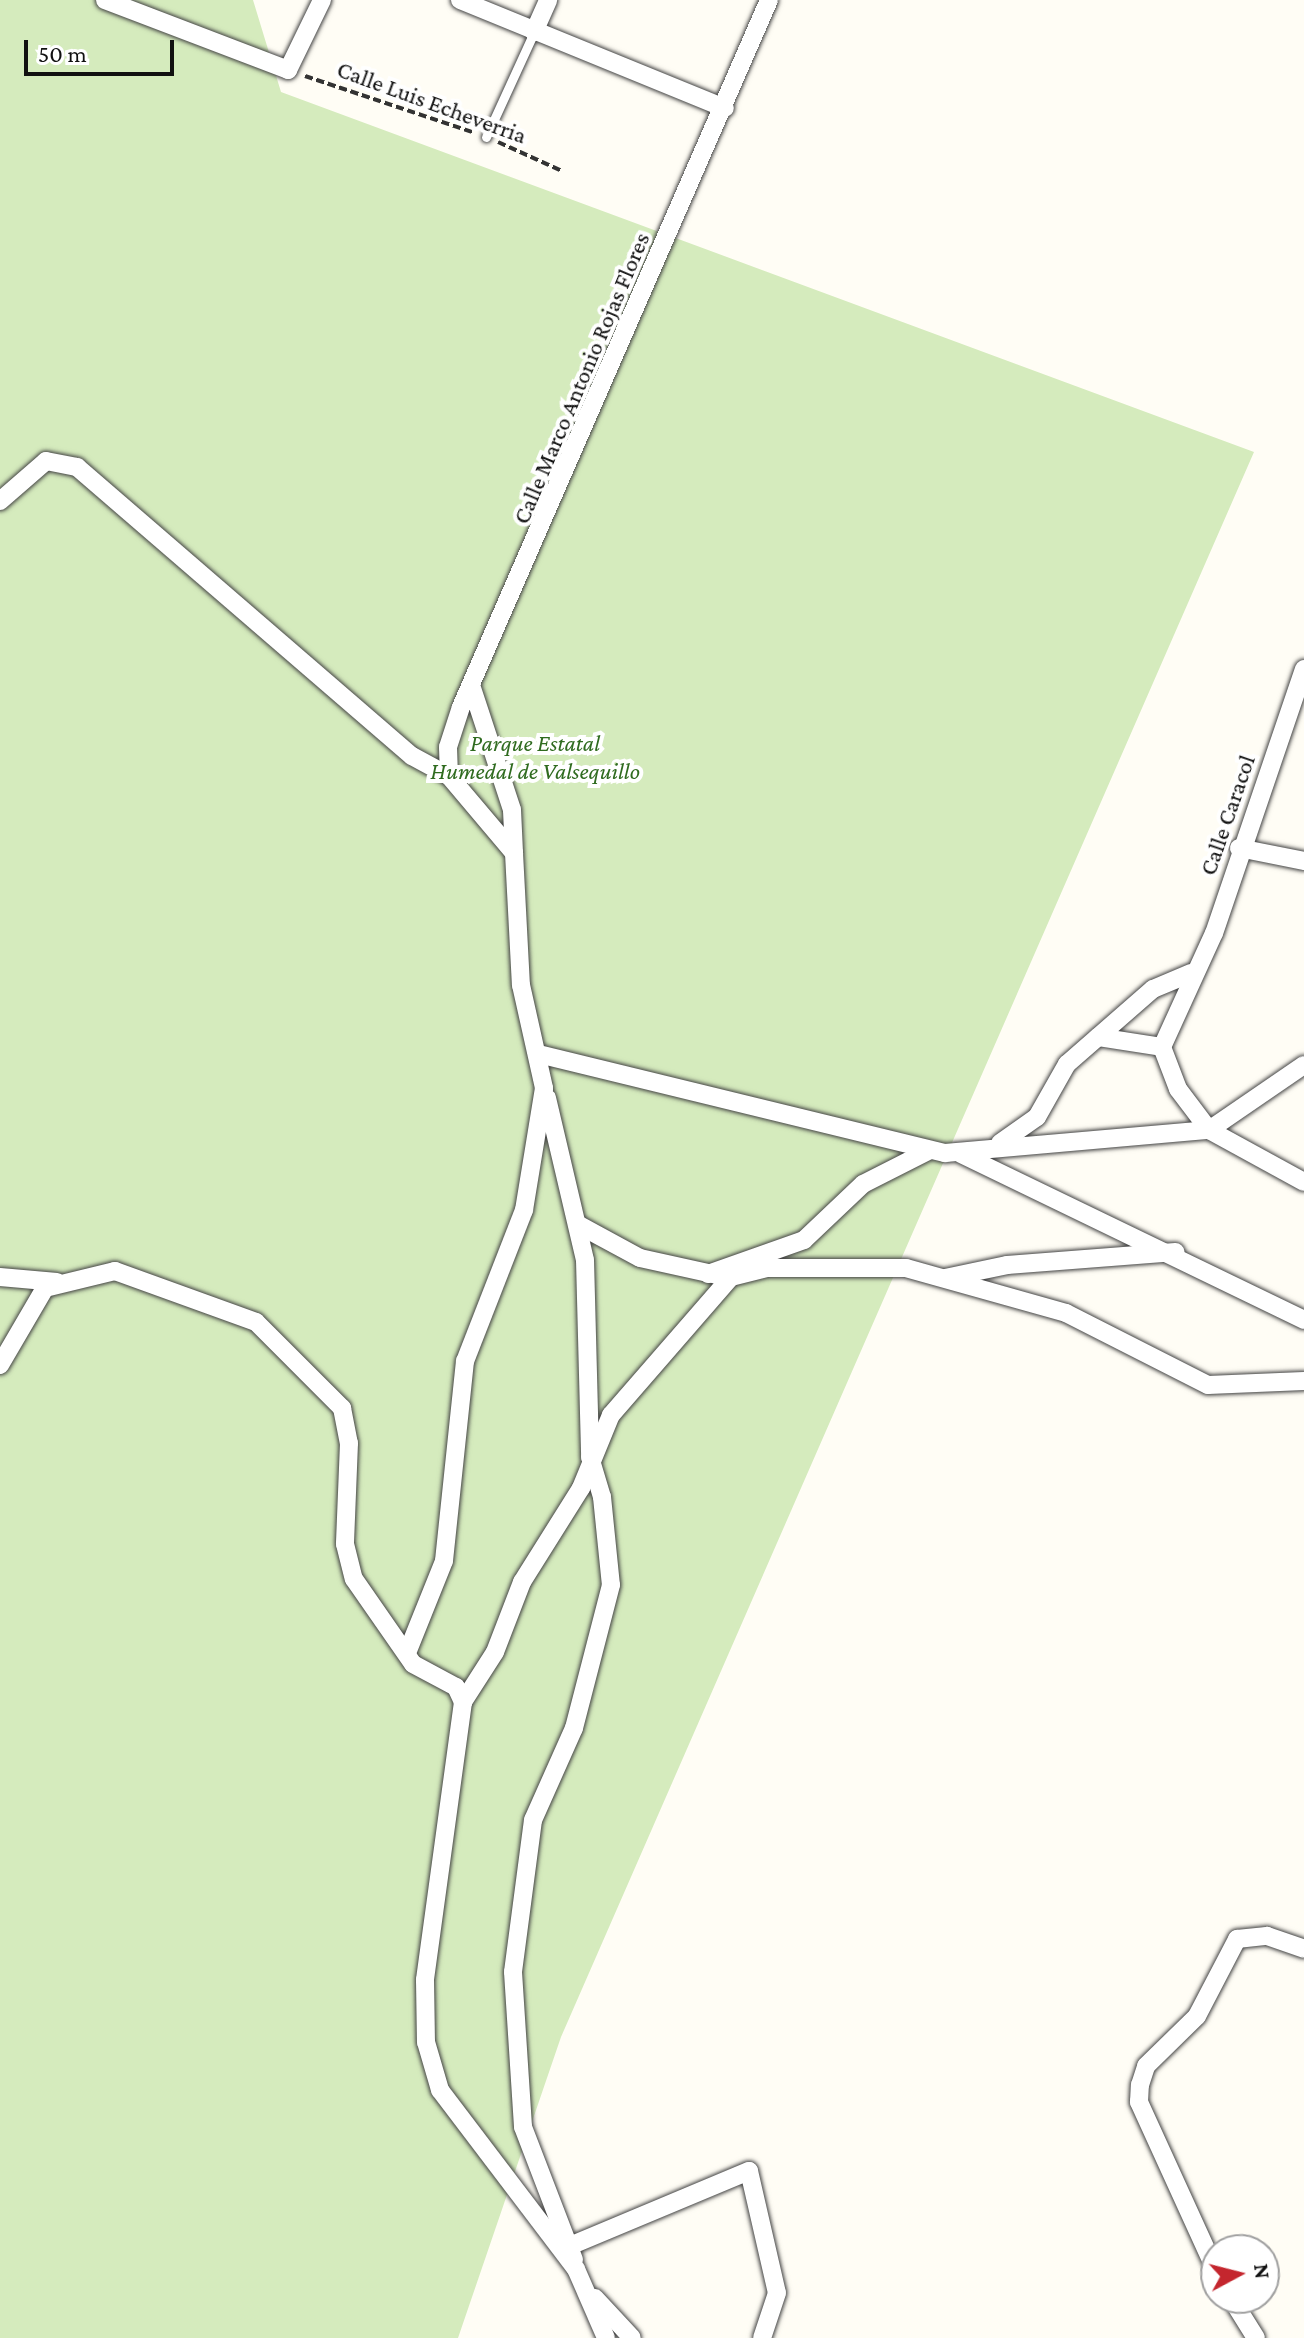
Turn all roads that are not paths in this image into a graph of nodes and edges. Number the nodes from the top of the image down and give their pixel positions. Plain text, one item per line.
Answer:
1 (105, 0) edge
2 (322, 0) edge
3 (460, 0) edge
4 (548, 0) edge
5 (769, 0) edge
6 (534, 32) junction
7 (725, 108) junction
8 (486, 137) road end
9 (0, 501) edge
10 (1304, 669) edge
11 (472, 685) junction
12 (449, 776) junction
13 (1239, 848) junction
14 (514, 853) junction
15 (1304, 861) edge
16 (1191, 973) junction
17 (1098, 1037) junction
18 (1162, 1047) junction
19 (538, 1054) junction
20 (1304, 1065) edge
21 (544, 1088) junction
22 (1209, 1130) junction
23 (995, 1146) junction
24 (928, 1151) junction
25 (958, 1153) junction
26 (1304, 1182) edge
27 (579, 1225) junction
28 (1176, 1252) junction
29 (708, 1274) junction
30 (0, 1277) edge
31 (731, 1277) junction
32 (942, 1278) junction
33 (57, 1282) junction
34 (1304, 1320) edge
35 (0, 1365) edge
36 (1304, 1381) edge
37 (590, 1457) junction
38 (407, 1653) junction
39 (463, 1702) junction
40 (1304, 1949) edge
41 (1200, 2234) edge
42 (572, 2245) junction
43 (576, 2269) junction
44 (585, 2287) junction
45 (1241, 2314) edge
46 (606, 2338) edge
47 (632, 2338) edge
48 (762, 2338) edge
49 (1256, 2338) edge

1 - 2 street
3 - 6 street
4 - 6 street
5 - 7 street, Calle Marco Antonio Rojas Flores
6 - 7 street
6 - 8 lane
7 - 11 street, Calle Marco Antonio Rojas Flores
9 - 12 street
10 - 13 street, Calle Caracol
11 - 12 street, Calle Marco Antonio Rojas Flores
11 - 14 street
12 - 14 street
13 - 15 street
13 - 16 street, Calle Caracol
14 - 19 street
16 - 17 street
16 - 18 street, Calle Caracol
17 - 18 street
17 - 23 street
18 - 22 street
19 - 21 street
19 - 24 street
20 - 22 street
21 - 27 street
21 - 38 street
22 - 23 street
22 - 26 street
23 - 25 street
24 - 25 street
24 - 29 street
25 - 28 street
27 - 29 street
27 - 37 street
28 - 32 street
28 - 34 street
29 - 31 street
30 - 33 street
31 - 32 street
31 - 37 street
32 - 36 street
33 - 35 street
33 - 38 street
37 - 39 street
37 - 42 street
38 - 39 street
39 - 43 street
40 - 41 street
42 - 43 street
42 - 48 street
43 - 44 street
44 - 46 street
44 - 47 street
45 - 49 street

